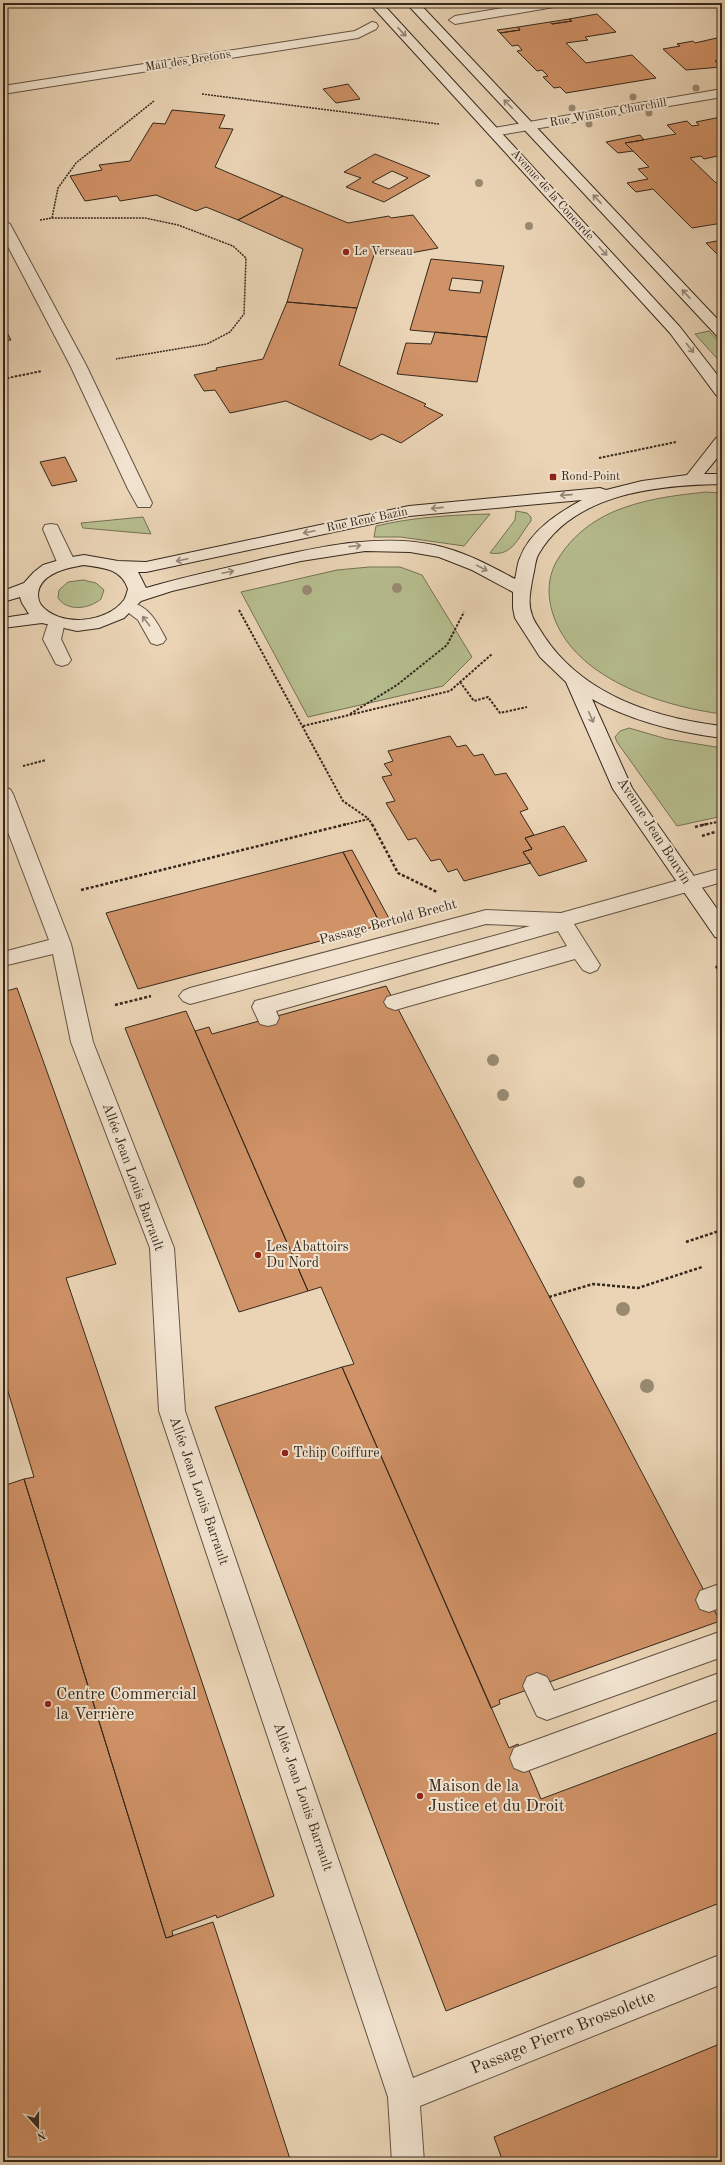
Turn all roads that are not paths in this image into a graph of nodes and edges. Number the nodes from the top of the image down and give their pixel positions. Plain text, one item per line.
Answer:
1 (375, 3) edge
2 (412, 3) edge
3 (554, 3) edge
4 (455, 20) dead end
5 (372, 26) dead end
6 (3, 90) edge
7 (722, 93) edge
8 (529, 126) junction
9 (494, 132) junction
10 (4, 224) edge
11 (722, 333) edge
12 (722, 392) edge
13 (722, 441) edge
14 (692, 478) junction
15 (722, 479) edge
16 (619, 491) junction
17 (144, 503) dead end
18 (51, 529) dead end
19 (66, 562) junction
20 (118, 566) junction
21 (30, 587) junction
22 (521, 589) junction
23 (3, 597) edge
24 (133, 602) junction
25 (50, 620) junction
26 (3, 623) edge
27 (157, 639) dead end
28 (62, 660) dead end
29 (575, 682) junction
30 (722, 732) edge
31 (3, 794) edge
32 (722, 875) edge
33 (689, 884) junction
34 (561, 920) junction
35 (722, 932) edge
36 (61, 944) junction
37 (3, 959) edge
38 (190, 996) dead end
39 (395, 1002) dead end
40 (268, 1018) dead end
41 (722, 1644) edge
42 (722, 1685) edge
43 (537, 1686) dead end
44 (524, 1758) dead end
45 (722, 1969) edge
46 (404, 2097) junction
47 (408, 2162) edge

1 -> 9 street, Avenue de la Concorde
8 -> 2 street
3 - 4 street
5 - 6 street, Mail des Bretons
7 - 8 street, Rue Winston Churchill
8 - 9 street, Rue Winston Churchill
11 -> 8 street
9 -> 12 street, Avenue de la Concorde
10 - 17 street
13 - 14 street
14 - 15 street
14 - 16 street
16 -> 20 street, Rue René Bazin
16 - 22 street
18 - 19 street
19 - 20 street
19 - 21 street
20 - 24 street
21 - 23 street
21 - 25 street
24 -> 22 street, Rue René Bazin
22 - 29 street
24 - 25 street
27 -> 24 street
25 - 26 street
25 - 28 street
29 - 30 street
29 -> 33 street, Avenue Jean Bouvin
31 - 36 street, Allée Jean Louis Barrault
32 - 33 street
33 - 34 street
33 - 35 street, Avenue Jean Bouvin
34 - 38 street
34 - 39 street
34 - 40 street
36 - 37 street
36 - 46 street, Allée Jean Louis Barrault
41 - 43 street
42 - 44 street
45 - 46 street, Passage Pierre Brossolette
46 - 47 street, Allée Jean Louis Barrault

